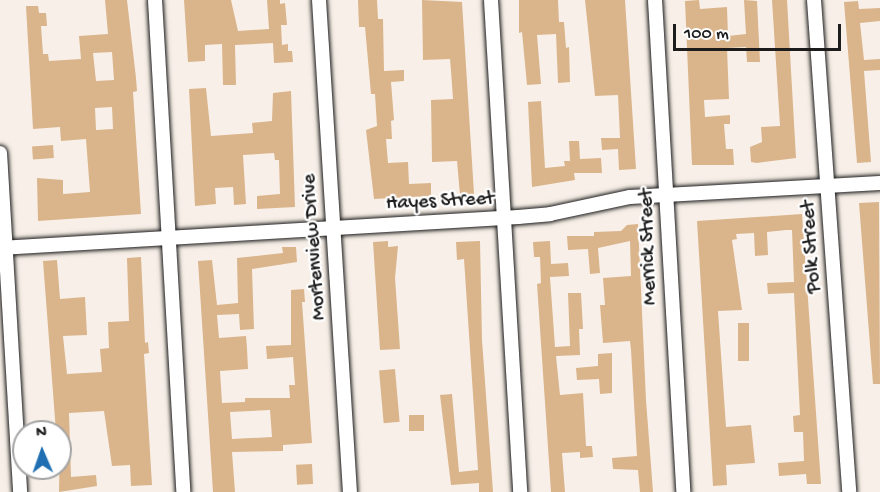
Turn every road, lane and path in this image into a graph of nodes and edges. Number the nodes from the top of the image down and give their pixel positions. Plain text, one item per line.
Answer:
1 (154, 0) edge
2 (319, 0) edge
3 (490, 0) edge
4 (655, 0) edge
5 (814, 0) edge
6 (0, 153) edge
7 (880, 183) edge
8 (827, 187) junction
9 (666, 195) junction
10 (503, 218) junction
11 (334, 228) junction
12 (168, 238) junction
13 (3, 248) edge
14 (20, 492) edge
15 (183, 492) edge
16 (350, 492) edge
17 (520, 492) edge
18 (683, 492) edge
19 (849, 492) edge

1 - 12 street
2 - 11 street, Mortenview Drive
3 - 10 street
4 - 9 street, Merrick Street
5 - 8 street, Polk Street
6 - 13 street
7 - 8 street, Hayes Street
8 - 9 street, Hayes Street
8 - 19 street, Polk Street
9 - 10 street, Hayes Street
9 - 18 street, Merrick Street
10 - 11 street, Hayes Street
10 - 17 street
11 - 12 street, Hayes Street
11 - 16 street, Mortenview Drive
12 - 13 street, Hayes Street
12 - 15 street
13 - 14 street

